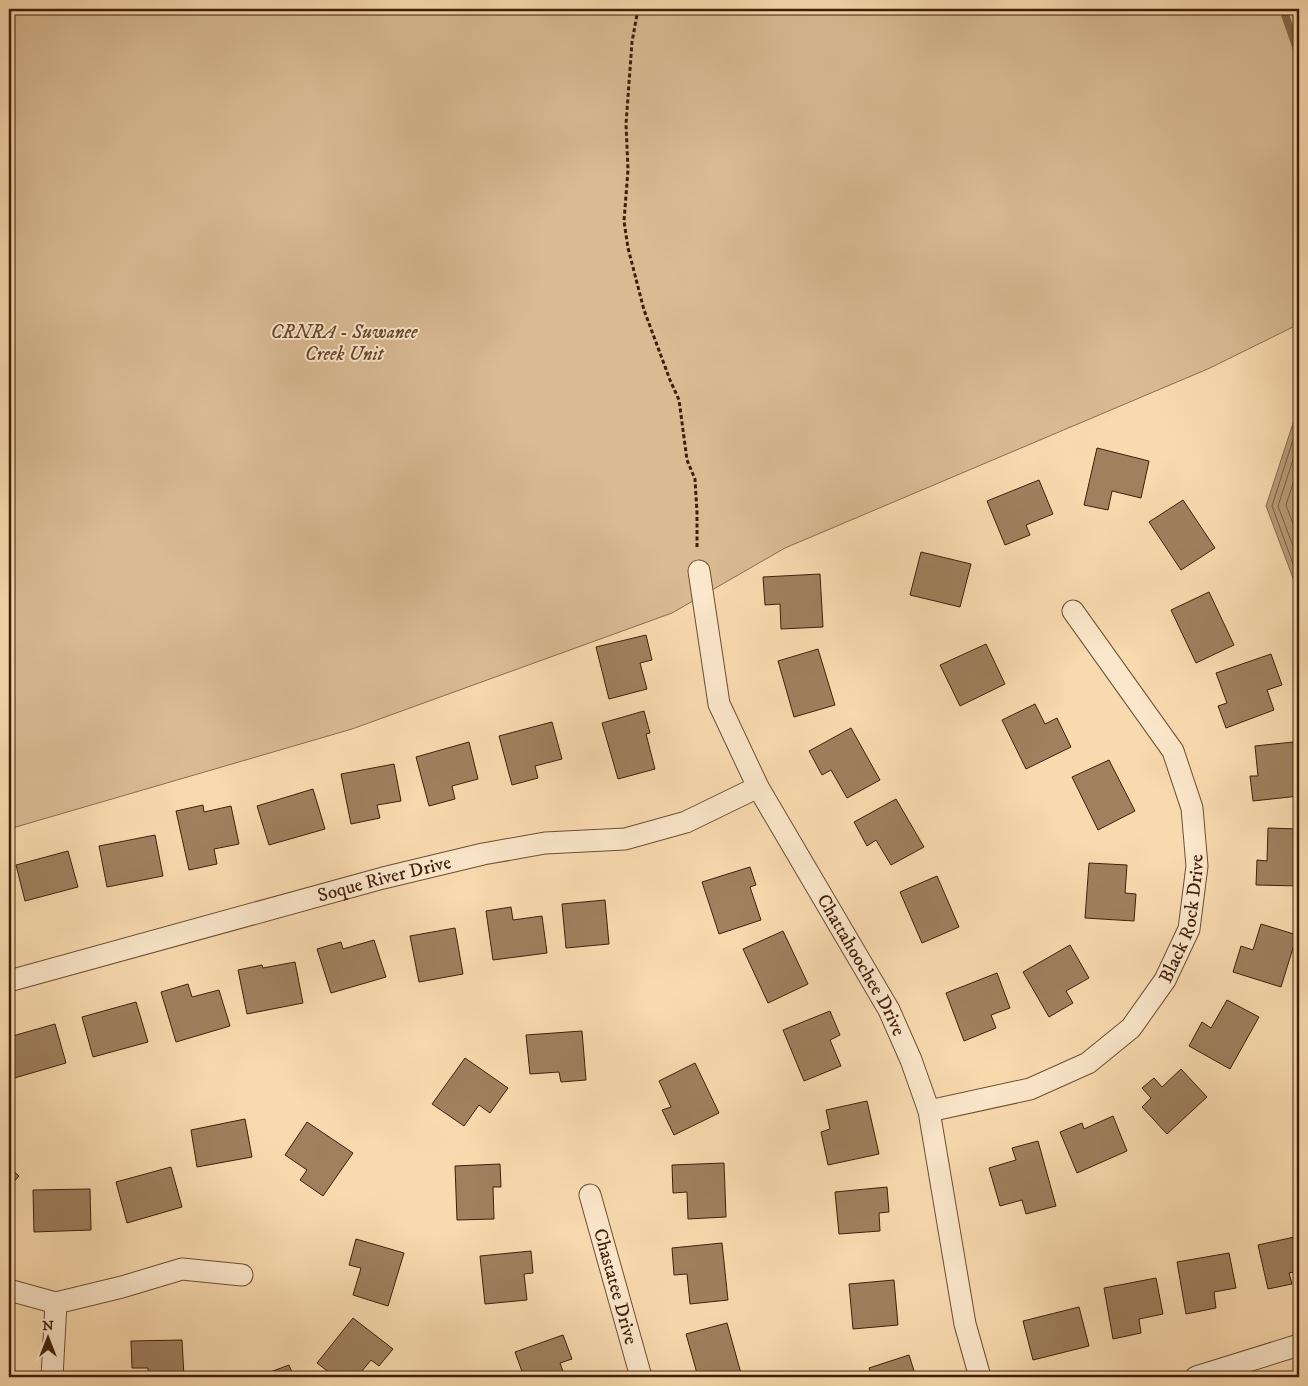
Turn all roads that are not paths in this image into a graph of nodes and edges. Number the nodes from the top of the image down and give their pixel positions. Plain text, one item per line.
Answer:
1 (699, 571) road end
2 (1073, 611) dead end
3 (758, 787) junction
4 (9, 981) edge
5 (929, 1111) junction
6 (590, 1194) dead end
7 (242, 1275) dead end
8 (9, 1290) edge
9 (56, 1303) junction
10 (1299, 1347) edge
11 (52, 1377) edge
12 (641, 1377) edge
13 (980, 1377) edge
14 (1196, 1377) edge

1 - 3 street, Chattahoochee Drive
2 - 5 street, Black Rock Drive
3 - 4 street, Soque River Drive
3 - 5 street, Chattahoochee Drive
5 - 13 street, Chattahoochee Drive
6 - 12 street, Chastatee Drive
7 - 9 street
8 - 9 street
9 - 11 street
10 - 14 street

